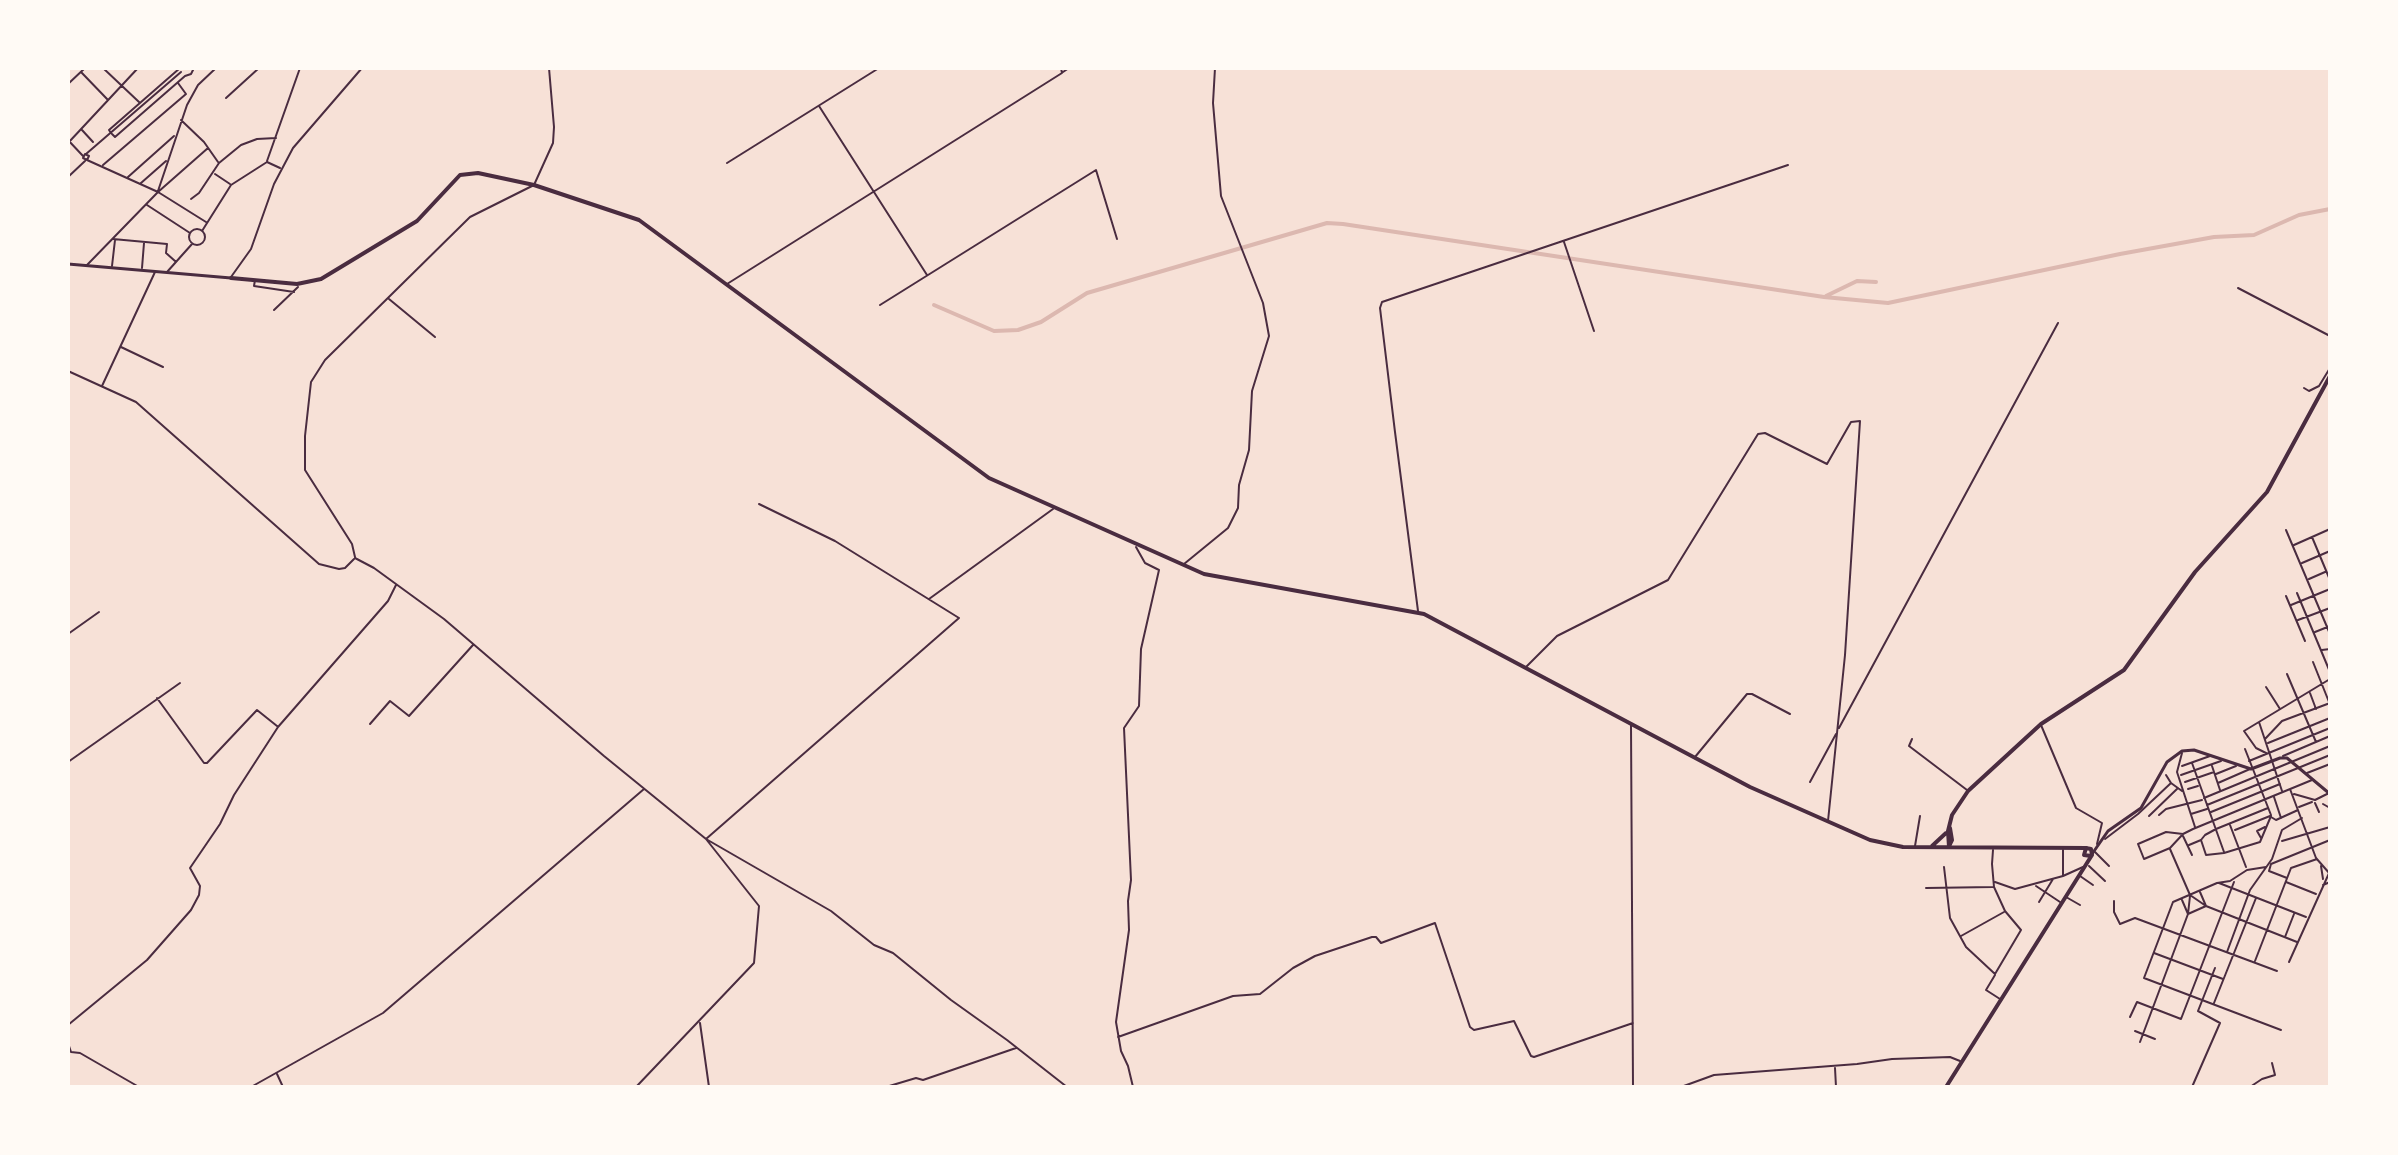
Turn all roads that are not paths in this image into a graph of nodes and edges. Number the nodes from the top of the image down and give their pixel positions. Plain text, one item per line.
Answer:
1 (85, 68) edge
2 (103, 68) edge
3 (129, 68) edge
4 (138, 68) edge
5 (193, 68) edge
6 (216, 68) edge
7 (246, 68) edge
8 (251, 68) edge
9 (259, 68) edge
10 (300, 68) edge
11 (362, 68) edge
12 (549, 68) edge
13 (879, 68) edge
14 (1069, 68) edge
15 (1215, 68) edge
16 (180, 70) edge
17 (1062, 70) edge
18 (81, 72) junction
19 (134, 73) junction
20 (253, 73) junction
21 (185, 76) junction
22 (178, 83) junction
23 (68, 84) edge
24 (122, 86) junction
25 (226, 98) dead end
26 (108, 100) junction
27 (140, 102) junction
28 (819, 106) junction
29 (181, 120) junction
30 (81, 129) junction
31 (111, 133) junction
32 (176, 134) junction
33 (276, 138) junction
34 (69, 141) edge
35 (93, 142) dead end
36 (208, 148) junction
37 (86, 157) junction
38 (167, 160) junction
39 (267, 162) junction
40 (219, 163) junction
41 (727, 163) dead end
42 (1788, 165) dead end
43 (103, 166) junction
44 (282, 168) junction
45 (68, 170) edge
46 (73, 172) junction
47 (213, 173) junction
48 (68, 177) edge
49 (127, 178) junction
50 (140, 184) junction
51 (231, 185) junction
52 (534, 185) junction
53 (158, 192) junction
54 (872, 192) junction
55 (191, 199) dead end
56 (146, 205) junction
57 (206, 222) junction
58 (202, 231) junction
59 (190, 233) junction
60 (113, 239) junction
61 (1117, 239) dead end
62 (1564, 240) junction
63 (144, 242) junction
64 (192, 243) junction
65 (175, 261) junction
66 (68, 264) edge
67 (87, 265) junction
68 (112, 268) junction
69 (141, 270) junction
70 (155, 271) junction
71 (167, 272) junction
72 (927, 276) junction
73 (231, 278) junction
74 (255, 280) junction
75 (726, 284) junction
76 (298, 287) dead end
77 (2238, 288) dead end
78 (294, 292) junction
79 (389, 298) junction
80 (880, 305) dead end
81 (274, 310) dead end
82 (2058, 323) dead end
83 (1594, 331) dead end
84 (2330, 336) edge
85 (435, 337) dead end
86 (120, 347) junction
87 (163, 367) dead end
88 (2330, 368) edge
89 (68, 371) edge
90 (2330, 376) edge
91 (102, 387) junction
92 (2304, 388) dead end
93 (759, 504) dead end
94 (1054, 508) junction
95 (2330, 529) edge
96 (2286, 530) dead end
97 (2312, 537) junction
98 (1135, 544) junction
99 (2293, 545) junction
100 (2330, 551) edge
101 (2320, 556) junction
102 (355, 558) junction
103 (2301, 563) junction
104 (1183, 565) junction
105 (2326, 572) junction
106 (2307, 579) junction
107 (2330, 580) edge
108 (396, 585) junction
109 (2330, 589) edge
110 (2297, 593) dead end
111 (2314, 595) junction
112 (2286, 596) dead end
113 (929, 599) junction
114 (2300, 601) junction
115 (2290, 605) junction
116 (2330, 608) edge
117 (2321, 611) junction
118 (99, 612) dead end
119 (1418, 612) junction
120 (2307, 617) junction
121 (2297, 621) junction
122 (2329, 627) edge
123 (2313, 633) junction
124 (68, 634) edge
125 (2330, 634) edge
126 (2305, 641) dead end
127 (474, 644) junction
128 (2330, 649) edge
129 (2321, 651) junction
130 (2313, 662) dead end
131 (1525, 668) junction
132 (2330, 672) edge
133 (2287, 674) dead end
134 (2330, 679) edge
135 (180, 683) dead end
136 (2322, 684) junction
137 (2266, 687) dead end
138 (2309, 692) junction
139 (157, 698) junction
140 (2297, 699) junction
141 (2330, 703) edge
142 (2280, 709) junction
143 (2316, 709) junction
144 (2273, 713) junction
145 (1790, 714) dead end
146 (2304, 714) junction
147 (2330, 718) edge
148 (2282, 721) junction
149 (2259, 722) junction
150 (370, 724) dead end
151 (2041, 724) junction
152 (1631, 725) junction
153 (278, 727) junction
154 (2309, 727) junction
155 (2330, 728) edge
156 (1838, 730) junction
157 (2312, 734) junction
158 (2330, 736) edge
159 (1912, 739) dead end
160 (2265, 739) junction
161 (2316, 742) junction
162 (2266, 744) junction
163 (2330, 746) edge
164 (2245, 749) dead end
165 (2182, 751) junction
166 (2268, 753) junction
167 (2330, 755) edge
168 (2210, 756) junction
169 (1694, 758) junction
170 (2280, 758) junction
171 (2221, 761) junction
172 (2249, 761) junction
173 (2272, 761) junction
174 (2291, 761) junction
175 (68, 762) edge
176 (2192, 763) junction
177 (2211, 764) junction
178 (2330, 764) edge
179 (2182, 766) dead end
180 (2236, 766) junction
181 (2298, 767) junction
182 (2275, 768) junction
183 (2252, 769) junction
184 (2194, 770) junction
185 (2214, 773) junction
186 (2309, 773) junction
187 (2166, 775) dead end
188 (2181, 775) dead end
189 (2255, 777) junction
190 (2277, 777) junction
191 (2197, 778) junction
192 (2313, 780) junction
193 (1810, 782) dead end
194 (2171, 783) junction
195 (2182, 783) junction
196 (2218, 783) junction
197 (2258, 784) junction
198 (2280, 784) junction
199 (2200, 785) junction
200 (2178, 788) junction
201 (644, 789) junction
202 (2188, 789) dead end
203 (1968, 791) junction
204 (2183, 791) junction
205 (2220, 791) junction
206 (2291, 791) junction
207 (2261, 792) junction
208 (2282, 792) junction
209 (2330, 793) edge
210 (2274, 796) junction
211 (2205, 799) junction
212 (2264, 800) junction
213 (2314, 800) junction
214 (2323, 804) dead end
215 (2188, 805) junction
216 (2208, 807) junction
217 (2268, 808) junction
218 (2298, 808) junction
219 (2330, 808) edge
220 (2319, 812) dead end
221 (2210, 813) junction
222 (2191, 814) junction
223 (2159, 815) dead end
224 (1920, 816) dead end
225 (2149, 816) dead end
226 (2271, 816) junction
227 (2281, 818) junction
228 (2302, 818) junction
229 (2213, 821) junction
230 (1828, 822) junction
231 (2230, 824) junction
232 (2266, 827) junction
233 (2330, 827) edge
234 (2195, 828) junction
235 (2216, 829) junction
236 (1950, 830) junction
237 (2233, 831) junction
238 (2183, 834) junction
239 (2308, 834) junction
240 (706, 839) junction
241 (2201, 840) junction
242 (2330, 840) edge
243 (2261, 841) junction
244 (2282, 841) dead end
245 (2099, 843) junction
246 (2189, 845) junction
247 (1932, 846) junction
248 (1915, 847) junction
249 (1949, 847) junction
250 (1968, 847) junction
251 (2087, 848) junction
252 (2170, 848) junction
253 (1993, 849) junction
254 (2063, 849) junction
255 (2075, 849) junction
256 (2239, 849) junction
257 (2313, 849) junction
258 (2224, 853) junction
259 (2084, 854) junction
260 (2093, 854) junction
261 (2192, 855) dead end
262 (2317, 859) junction
263 (2320, 863) junction
264 (2085, 865) junction
265 (2109, 866) dead end
266 (2330, 866) edge
267 (1944, 867) dead end
268 (2266, 867) junction
269 (2246, 869) junction
270 (2329, 872) edge
271 (2079, 875) junction
272 (2063, 876) junction
273 (2053, 879) junction
274 (2235, 879) junction
275 (2287, 880) junction
276 (2105, 881) dead end
277 (1994, 882) junction
278 (2330, 882) edge
279 (2217, 883) junction
280 (2033, 884) junction
281 (2093, 885) dead end
282 (2322, 885) junction
283 (1945, 887) junction
284 (1994, 887) junction
285 (1926, 888) dead end
286 (2232, 888) junction
287 (2199, 891) junction
288 (2045, 892) junction
289 (2190, 893) junction
290 (2248, 895) junction
291 (2318, 895) junction
292 (2065, 897) junction
293 (2181, 898) junction
294 (2256, 898) junction
295 (2114, 901) dead end
296 (2039, 902) dead end
297 (2061, 903) junction
298 (2080, 905) dead end
299 (2206, 906) junction
300 (2277, 906) junction
301 (2005, 911) junction
302 (2222, 913) junction
303 (2295, 913) junction
304 (2188, 914) junction
305 (2307, 918) junction
306 (2238, 919) junction
307 (2246, 922) junction
308 (2162, 927) junction
309 (2267, 930) junction
310 (2180, 934) junction
311 (1960, 936) junction
312 (2285, 937) junction
313 (2297, 942) junction
314 (2209, 945) junction
315 (2227, 952) junction
316 (2153, 953) junction
317 (2234, 954) junction
318 (2171, 959) junction
319 (2255, 962) junction
320 (2289, 962) dead end
321 (2215, 968) dead end
322 (2200, 969) junction
323 (2277, 971) dead end
324 (1995, 974) junction
325 (2212, 974) junction
326 (2224, 979) junction
327 (2162, 984) junction
328 (2190, 995) junction
329 (2000, 1000) junction
330 (2202, 1000) junction
331 (2214, 1004) junction
332 (2153, 1008) junction
333 (2130, 1017) dead end
334 (700, 1022) junction
335 (1633, 1023) junction
336 (68, 1025) edge
337 (2281, 1030) dead end
338 (2135, 1031) dead end
339 (2143, 1034) junction
340 (1118, 1037) junction
341 (2155, 1039) dead end
342 (2140, 1042) dead end
343 (68, 1043) edge
344 (1017, 1048) junction
345 (71, 1052) junction
346 (68, 1058) edge
347 (1962, 1062) junction
348 (2272, 1063) dead end
349 (1835, 1066) junction
350 (277, 1073) junction
351 (896, 1086) edge
352 (139, 1087) edge
353 (251, 1087) edge
354 (283, 1087) edge
355 (636, 1087) edge
356 (709, 1087) edge
357 (886, 1087) edge
358 (1067, 1087) edge
359 (1133, 1087) edge
360 (1633, 1087) edge
361 (1681, 1087) edge
362 (1836, 1087) edge
363 (1946, 1087) edge
364 (2192, 1087) edge
365 (2250, 1087) edge

1 - 18 street
2 - 24 street
3 - 19 street
4 - 19 street
5 - 21 street
6 - 29 street
7 - 20 street
8 - 20 street
9 - 20 street
10 - 33 street
11 - 44 street
12 - 52 street
13 - 28 street
14 - 17 street
15 - 104 street
16 - 21 street
16 - 27 street
16 - 31 street
17 - 54 street
18 - 23 street
18 - 26 street
19 - 24 street
20 - 25 street
21 - 22 street
22 - 31 street
22 - 43 street
24 - 26 street
24 - 27 street
26 - 30 street
27 - 31 street
28 - 41 street
28 - 54 street
29 - 32 street
29 - 36 street
30 - 34 street
30 - 35 street
31 - 37 street
32 - 38 street
32 - 49 street
33 - 39 street
33 - 40 street
34 - 37 street
36 - 40 street
36 - 53 street
37 - 43 street
37 - 46 street
38 - 50 street
38 - 53 street
39 - 44 street
39 - 51 street
40 - 47 street
42 - 62 street
43 - 49 street
44 - 73 street
45 - 46 street
46 - 48 street
47 - 51 street
47 - 55 street
49 - 50 street
50 - 53 street
51 - 57 street
52 - 74 main road
52 - 75 main road
52 - 79 street
53 - 56 street
53 - 57 street
54 - 72 street
54 - 75 street
56 - 59 street
56 - 60 street
57 - 58 street
58 - 59 street
58 - 64 street
59 - 64 street
60 - 63 street
60 - 67 street
60 - 68 street
61 - 72 street
62 - 83 street
62 - 119 street
63 - 65 street
63 - 69 street
64 - 65 street
65 - 71 street
66 - 67 street
67 - 68 street
68 - 69 street
69 - 70 street
70 - 71 street
70 - 86 street
71 - 73 street
72 - 80 street
73 - 74 main road
74 - 78 street
75 - 94 main road
76 - 78 street
77 - 84 street
78 - 81 street
79 - 85 street
79 - 102 street
82 - 156 street
86 - 87 street
86 - 91 street
88 - 92 street
89 - 91 street
90 - 151 main road
91 - 102 street
93 - 113 street
94 - 98 main road
94 - 113 street
95 - 97 street
96 - 99 street
97 - 99 street
97 - 101 street
98 - 104 main road
98 - 340 street
99 - 103 street
100 - 101 street
101 - 103 street
101 - 105 street
102 - 108 street
103 - 106 street
104 - 119 main road
105 - 106 street
105 - 107 street
106 - 111 street
108 - 127 street
108 - 153 street
109 - 111 street
110 - 114 street
111 - 114 street
111 - 117 street
112 - 115 street
113 - 240 street
114 - 115 street
114 - 120 street
115 - 121 street
116 - 117 street
117 - 120 street
117 - 122 street
118 - 124 street
119 - 131 main road
120 - 121 street
120 - 123 street
121 - 126 street
122 - 123 street
122 - 125 street
123 - 129 street
127 - 150 street
127 - 201 street
128 - 129 street
129 - 132 street
130 - 136 street
131 - 152 main road
131 - 156 street
133 - 140 street
134 - 136 street
135 - 139 street
136 - 138 street
136 - 141 street
137 - 142 street
138 - 140 street
138 - 143 street
139 - 153 street
139 - 175 street
140 - 142 street
140 - 146 street
141 - 143 street
142 - 144 street
143 - 146 street
144 - 148 street
144 - 149 street
145 - 169 street
146 - 148 street
146 - 154 street
147 - 154 street
148 - 160 street
149 - 160 street
149 - 166 street
151 - 203 main road
151 - 245 street
152 - 169 main road
152 - 335 street
153 - 336 street
154 - 157 street
154 - 162 street
155 - 157 street
156 - 193 street
156 - 230 street
157 - 161 street
157 - 166 street
158 - 161 street
159 - 203 street
160 - 162 street
161 - 170 street
162 - 166 street
163 - 174 street
164 - 172 street
165 - 168 street
165 - 195 street
165 - 245 street
166 - 172 street
166 - 173 street
167 - 181 street
168 - 171 street
168 - 176 street
169 - 230 main road
170 - 173 street
170 - 174 street
171 - 177 street
171 - 180 street
172 - 183 street
173 - 182 street
173 - 183 street
174 - 181 street
174 - 182 street
176 - 179 street
176 - 184 street
177 - 184 street
177 - 185 street
178 - 186 street
180 - 183 street
180 - 185 street
181 - 186 street
181 - 190 street
182 - 189 street
182 - 190 street
183 - 189 street
183 - 196 street
184 - 188 street
184 - 191 street
185 - 191 street
185 - 196 street
186 - 192 street
187 - 194 street
189 - 197 street
189 - 205 street
190 - 197 street
190 - 198 street
191 - 195 street
191 - 199 street
192 - 206 street
192 - 209 street
194 - 200 street
194 - 245 street
195 - 204 street
196 - 205 street
197 - 207 street
197 - 216 street
198 - 207 street
198 - 208 street
199 - 202 street
199 - 211 street
200 - 204 street
200 - 225 street
201 - 240 street
201 - 350 street
203 - 236 main road
204 - 215 street
205 - 211 street
206 - 208 street
206 - 213 street
206 - 218 street
207 - 212 street
207 - 221 street
208 - 210 street
209 - 213 street
210 - 212 street
210 - 227 street
211 - 215 street
211 - 216 street
212 - 217 street
212 - 229 street
213 - 218 street
213 - 220 street
214 - 219 street
215 - 222 street
215 - 223 street
216 - 221 street
216 - 222 street
217 - 226 street
217 - 231 street
218 - 227 street
218 - 228 street
221 - 229 street
222 - 234 street
224 - 248 street
226 - 227 street
226 - 232 street
226 - 237 street
228 - 239 street
228 - 268 street
229 - 234 street
229 - 235 street
230 - 248 main road
231 - 235 street
231 - 237 street
232 - 243 street
232 - 243 street
233 - 239 street
234 - 238 street
235 - 241 street
235 - 258 street
236 - 247 main road
236 - 249 main road
236 - 250 main road
237 - 256 street
238 - 246 street
238 - 252 street
238 - 252 street
239 - 244 street
239 - 257 street
240 - 334 street
240 - 344 street
241 - 246 street
241 - 258 street
242 - 257 street
243 - 256 street
245 - 251 street
245 - 260 street
246 - 261 street
247 - 248 main road
247 - 249 main road
249 - 250 main road
250 - 253 main road
251 - 255 main road
251 - 259 main road
251 - 260 main road
252 - 289 street
253 - 254 main road
253 - 277 street
254 - 255 main road
254 - 272 street
255 - 259 main road
256 - 258 street
256 - 269 street
257 - 262 street
257 - 275 street
259 - 260 main road
259 - 264 main road
260 - 264 main road
260 - 265 street
262 - 263 street
262 - 275 street
263 - 266 street
263 - 270 street
263 - 282 street
264 - 271 main road
264 - 272 street
264 - 276 street
267 - 283 street
268 - 269 street
268 - 290 street
269 - 274 street
270 - 282 street
271 - 281 street
271 - 292 main road
272 - 273 street
273 - 280 street
273 - 288 street
274 - 279 street
274 - 286 street
275 - 291 street
275 - 300 street
277 - 280 street
277 - 284 street
278 - 282 street
279 - 286 street
279 - 287 street
280 - 288 street
282 - 291 street
283 - 284 street
283 - 285 street
283 - 311 street
284 - 301 street
286 - 290 street
286 - 302 street
287 - 289 street
287 - 299 street
288 - 296 street
288 - 297 street
289 - 293 street
289 - 299 street
289 - 304 street
290 - 294 street
290 - 306 street
291 - 305 street
292 - 297 main road
292 - 298 street
293 - 304 street
293 - 308 street
294 - 300 street
294 - 307 street
295 - 308 street
297 - 329 main road
299 - 302 street
299 - 304 street
300 - 303 street
300 - 309 street
301 - 311 street
301 - 324 street
302 - 306 street
302 - 314 street
303 - 305 street
303 - 312 street
304 - 310 street
305 - 313 street
306 - 307 street
306 - 315 street
307 - 309 street
307 - 317 street
308 - 310 street
308 - 316 street
309 - 312 street
309 - 319 street
310 - 314 street
310 - 318 street
311 - 324 street
312 - 313 street
313 - 320 street
314 - 315 street
314 - 322 street
315 - 317 street
316 - 318 street
316 - 327 street
317 - 319 street
317 - 326 street
318 - 322 street
318 - 327 street
319 - 323 street
321 - 325 street
322 - 325 street
322 - 328 street
324 - 329 street
325 - 326 street
325 - 330 street
326 - 331 street
327 - 328 street
327 - 332 street
328 - 330 street
328 - 332 street
329 - 347 main road
330 - 331 street
330 - 364 street
331 - 337 street
332 - 333 street
332 - 339 street
334 - 355 street
334 - 356 street
335 - 340 street
335 - 360 street
338 - 339 street
339 - 341 street
339 - 342 street
340 - 359 street
343 - 345 street
344 - 351 street
344 - 358 street
345 - 346 street
345 - 352 street
347 - 349 street
347 - 363 main road
348 - 365 street
349 - 361 street
349 - 362 street
350 - 353 street
350 - 354 street
351 - 357 street

